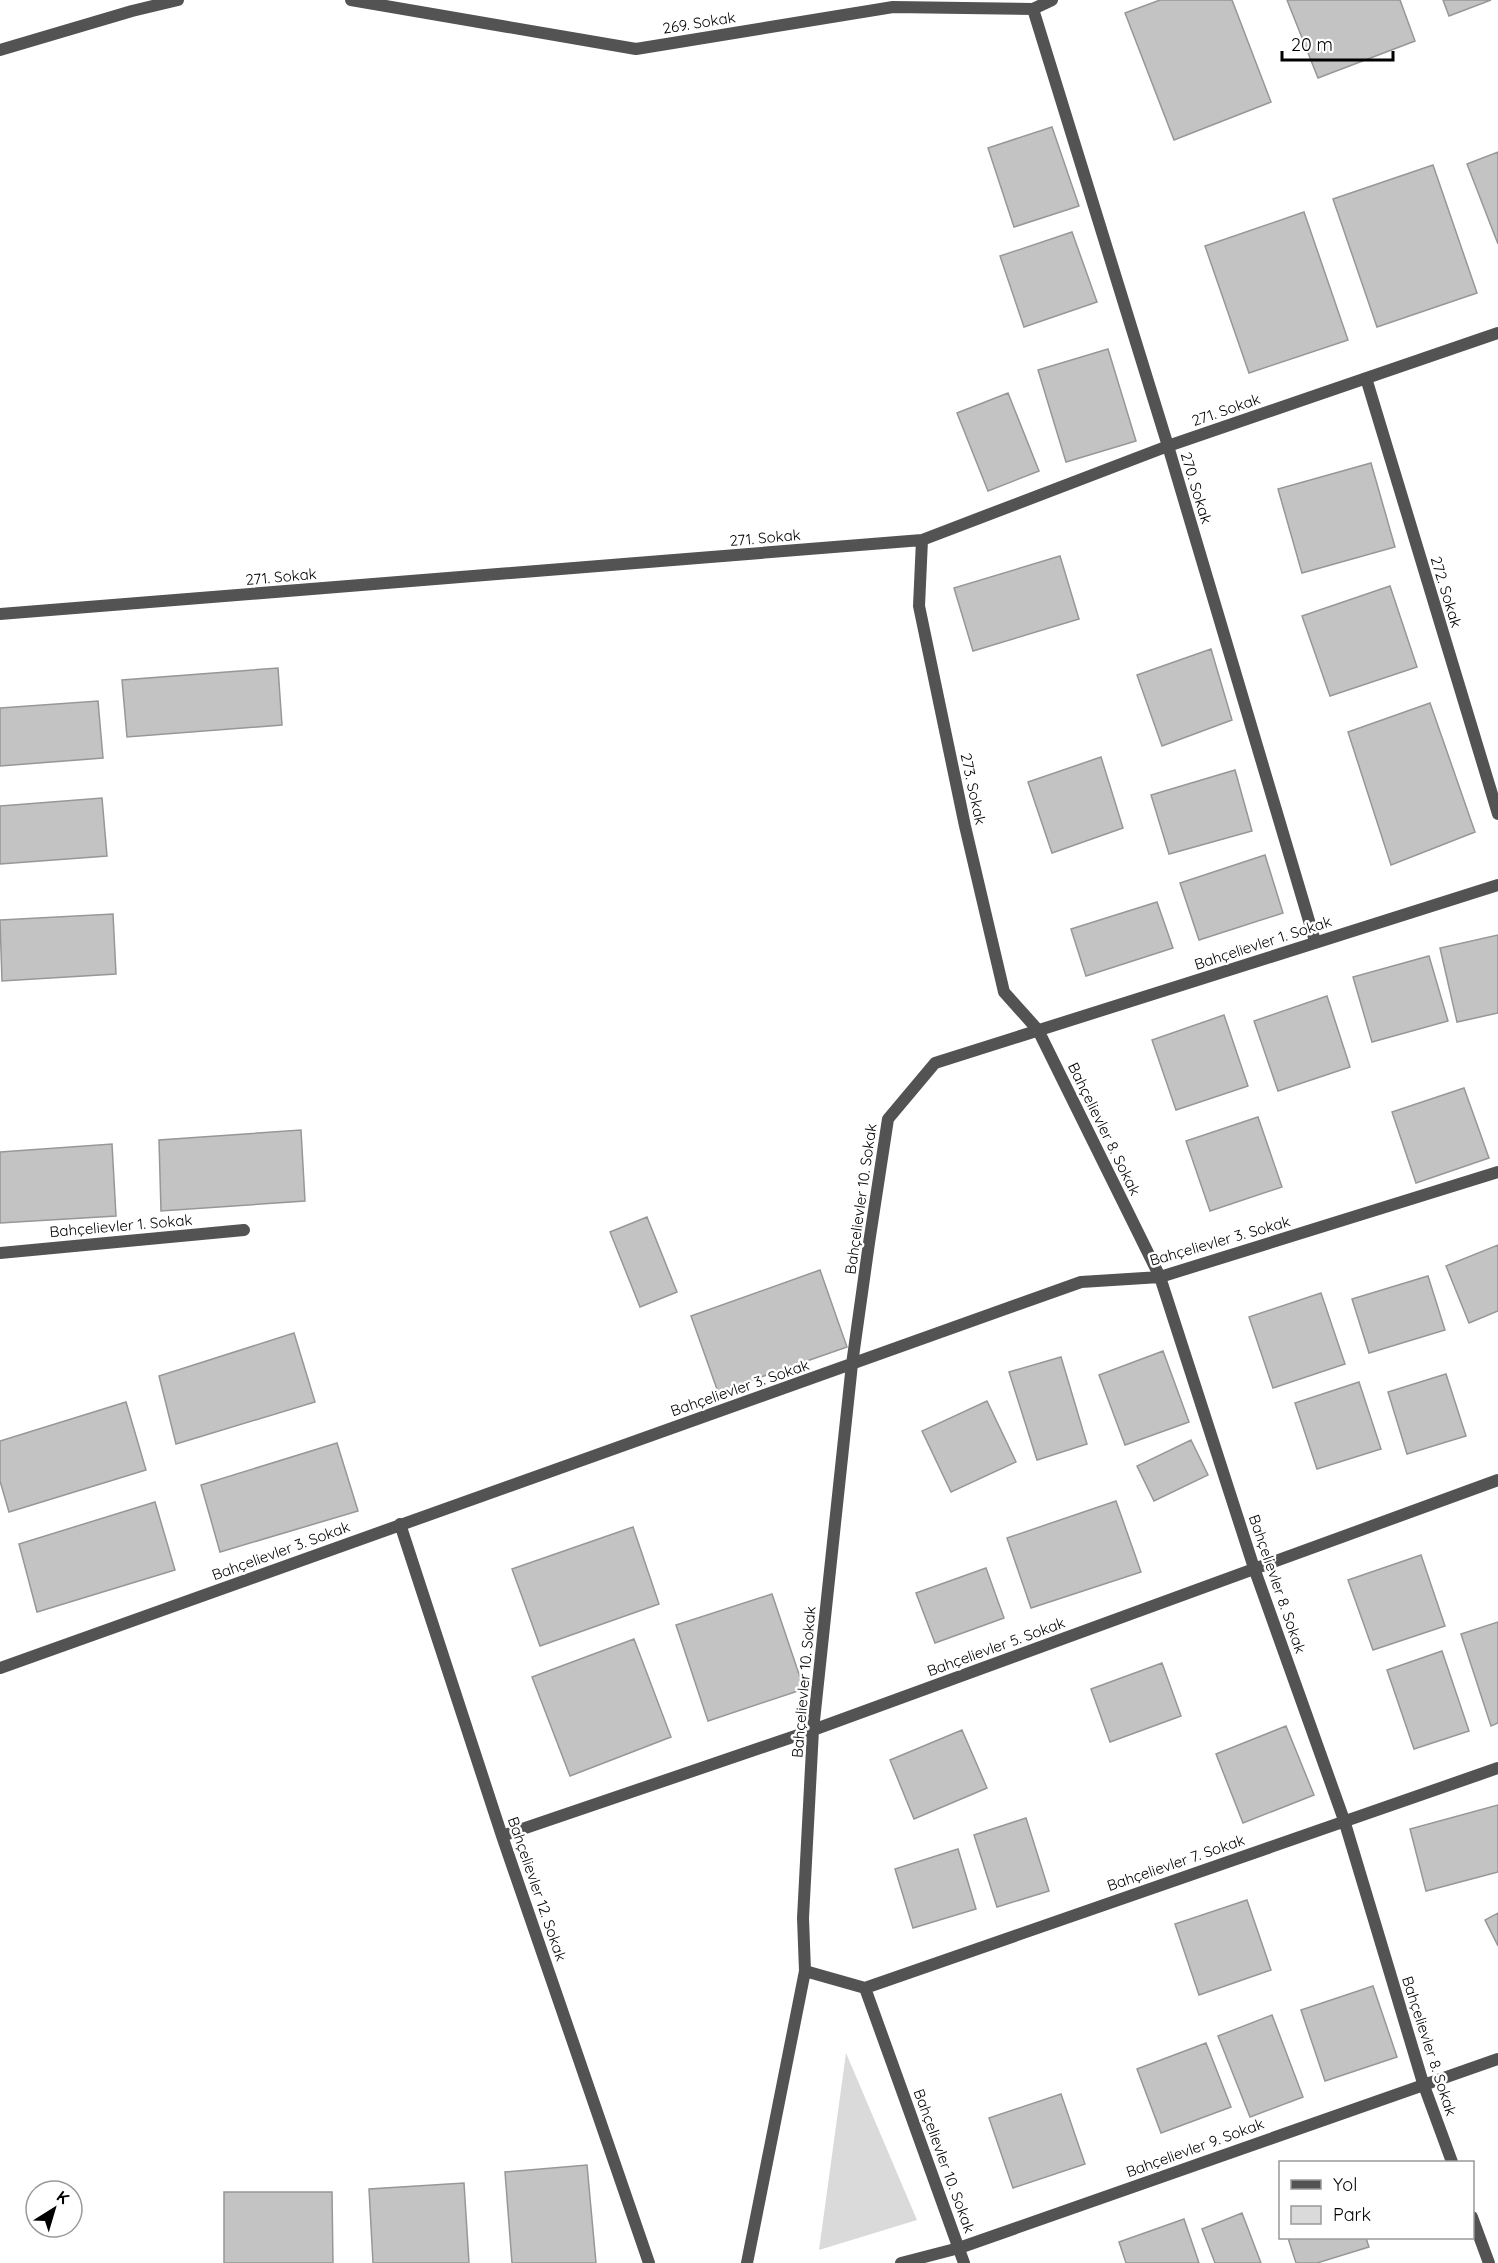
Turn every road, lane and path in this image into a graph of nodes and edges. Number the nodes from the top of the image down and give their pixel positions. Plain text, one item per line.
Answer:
1 (178, 0) edge
2 (351, 0) edge
3 (1052, 0) edge
4 (132, 5) edge
5 (1034, 9) junction
6 (0, 50) edge
7 (1498, 333) edge
8 (1366, 378) junction
9 (1168, 446) junction
10 (922, 540) junction
11 (0, 614) edge
12 (1498, 814) edge
13 (1498, 885) edge
14 (1315, 941) junction
15 (1038, 1030) junction
16 (935, 1063) joint
17 (1498, 1172) edge
18 (244, 1230) dead end
19 (0, 1253) edge
20 (1160, 1277) junction
21 (852, 1364) junction
22 (1498, 1480) edge
23 (400, 1524) junction
24 (1254, 1568) junction
25 (0, 1668) edge
26 (813, 1730) junction
27 (1498, 1768) edge
28 (1344, 1820) junction
29 (502, 1836) junction
30 (805, 1971) junction
31 (865, 1988) junction
32 (1498, 2058) edge
33 (1423, 2083) junction
34 (1451, 2161) edge
35 (1474, 2220) edge
36 (959, 2247) junction
37 (649, 2263) edge
38 (747, 2263) edge
39 (901, 2263) edge
40 (964, 2263) edge
41 (1489, 2263) edge

1 - 4 street
2 - 5 street, 269. Sokak
3 - 5 street, 269. Sokak
4 - 6 street
5 - 9 street, 270. Sokak
7 - 8 street, 271. Sokak
8 - 9 street, 271. Sokak
8 - 12 street, 272. Sokak
9 - 10 street, 271. Sokak
9 - 14 street, 270. Sokak
10 - 11 street, 271. Sokak
10 - 15 street, 273. Sokak
13 - 14 street, Bahçelievler 1. Sokak
14 - 15 street, Bahçelievler 1. Sokak
15 - 16 street, Bahçelievler 1. Sokak
15 - 20 street, Bahçelievler 8. Sokak
16 - 21 street, Bahçelievler 10. Sokak
17 - 20 street, Bahçelievler 3. Sokak
18 - 19 street, Bahçelievler 1. Sokak
20 - 21 street, Bahçelievler 3. Sokak
20 - 24 street, Bahçelievler 8. Sokak
21 - 23 street, Bahçelievler 3. Sokak
21 - 26 street, Bahçelievler 10. Sokak
22 - 24 street, Bahçelievler 5. Sokak
23 - 25 street, Bahçelievler 3. Sokak
23 - 29 street, Bahçelievler 12. Sokak
24 - 26 street, Bahçelievler 5. Sokak
24 - 28 street, Bahçelievler 8. Sokak
26 - 29 street, Bahçelievler 5. Sokak
26 - 30 street, Bahçelievler 10. Sokak
27 - 28 street, Bahçelievler 7. Sokak
28 - 31 street, Bahçelievler 7. Sokak
28 - 33 street, Bahçelievler 8. Sokak
29 - 37 street, Bahçelievler 12. Sokak
30 - 31 street
30 - 38 street, Bahçelievler 10. Sokak
31 - 36 street, Bahçelievler 10. Sokak
32 - 33 street, Bahçelievler 9. Sokak
33 - 34 street, Bahçelievler 8. Sokak
33 - 36 street, Bahçelievler 9. Sokak
35 - 41 street
36 - 39 street, Bahçelievler 9. Sokak
36 - 40 street, Bahçelievler 10. Sokak

